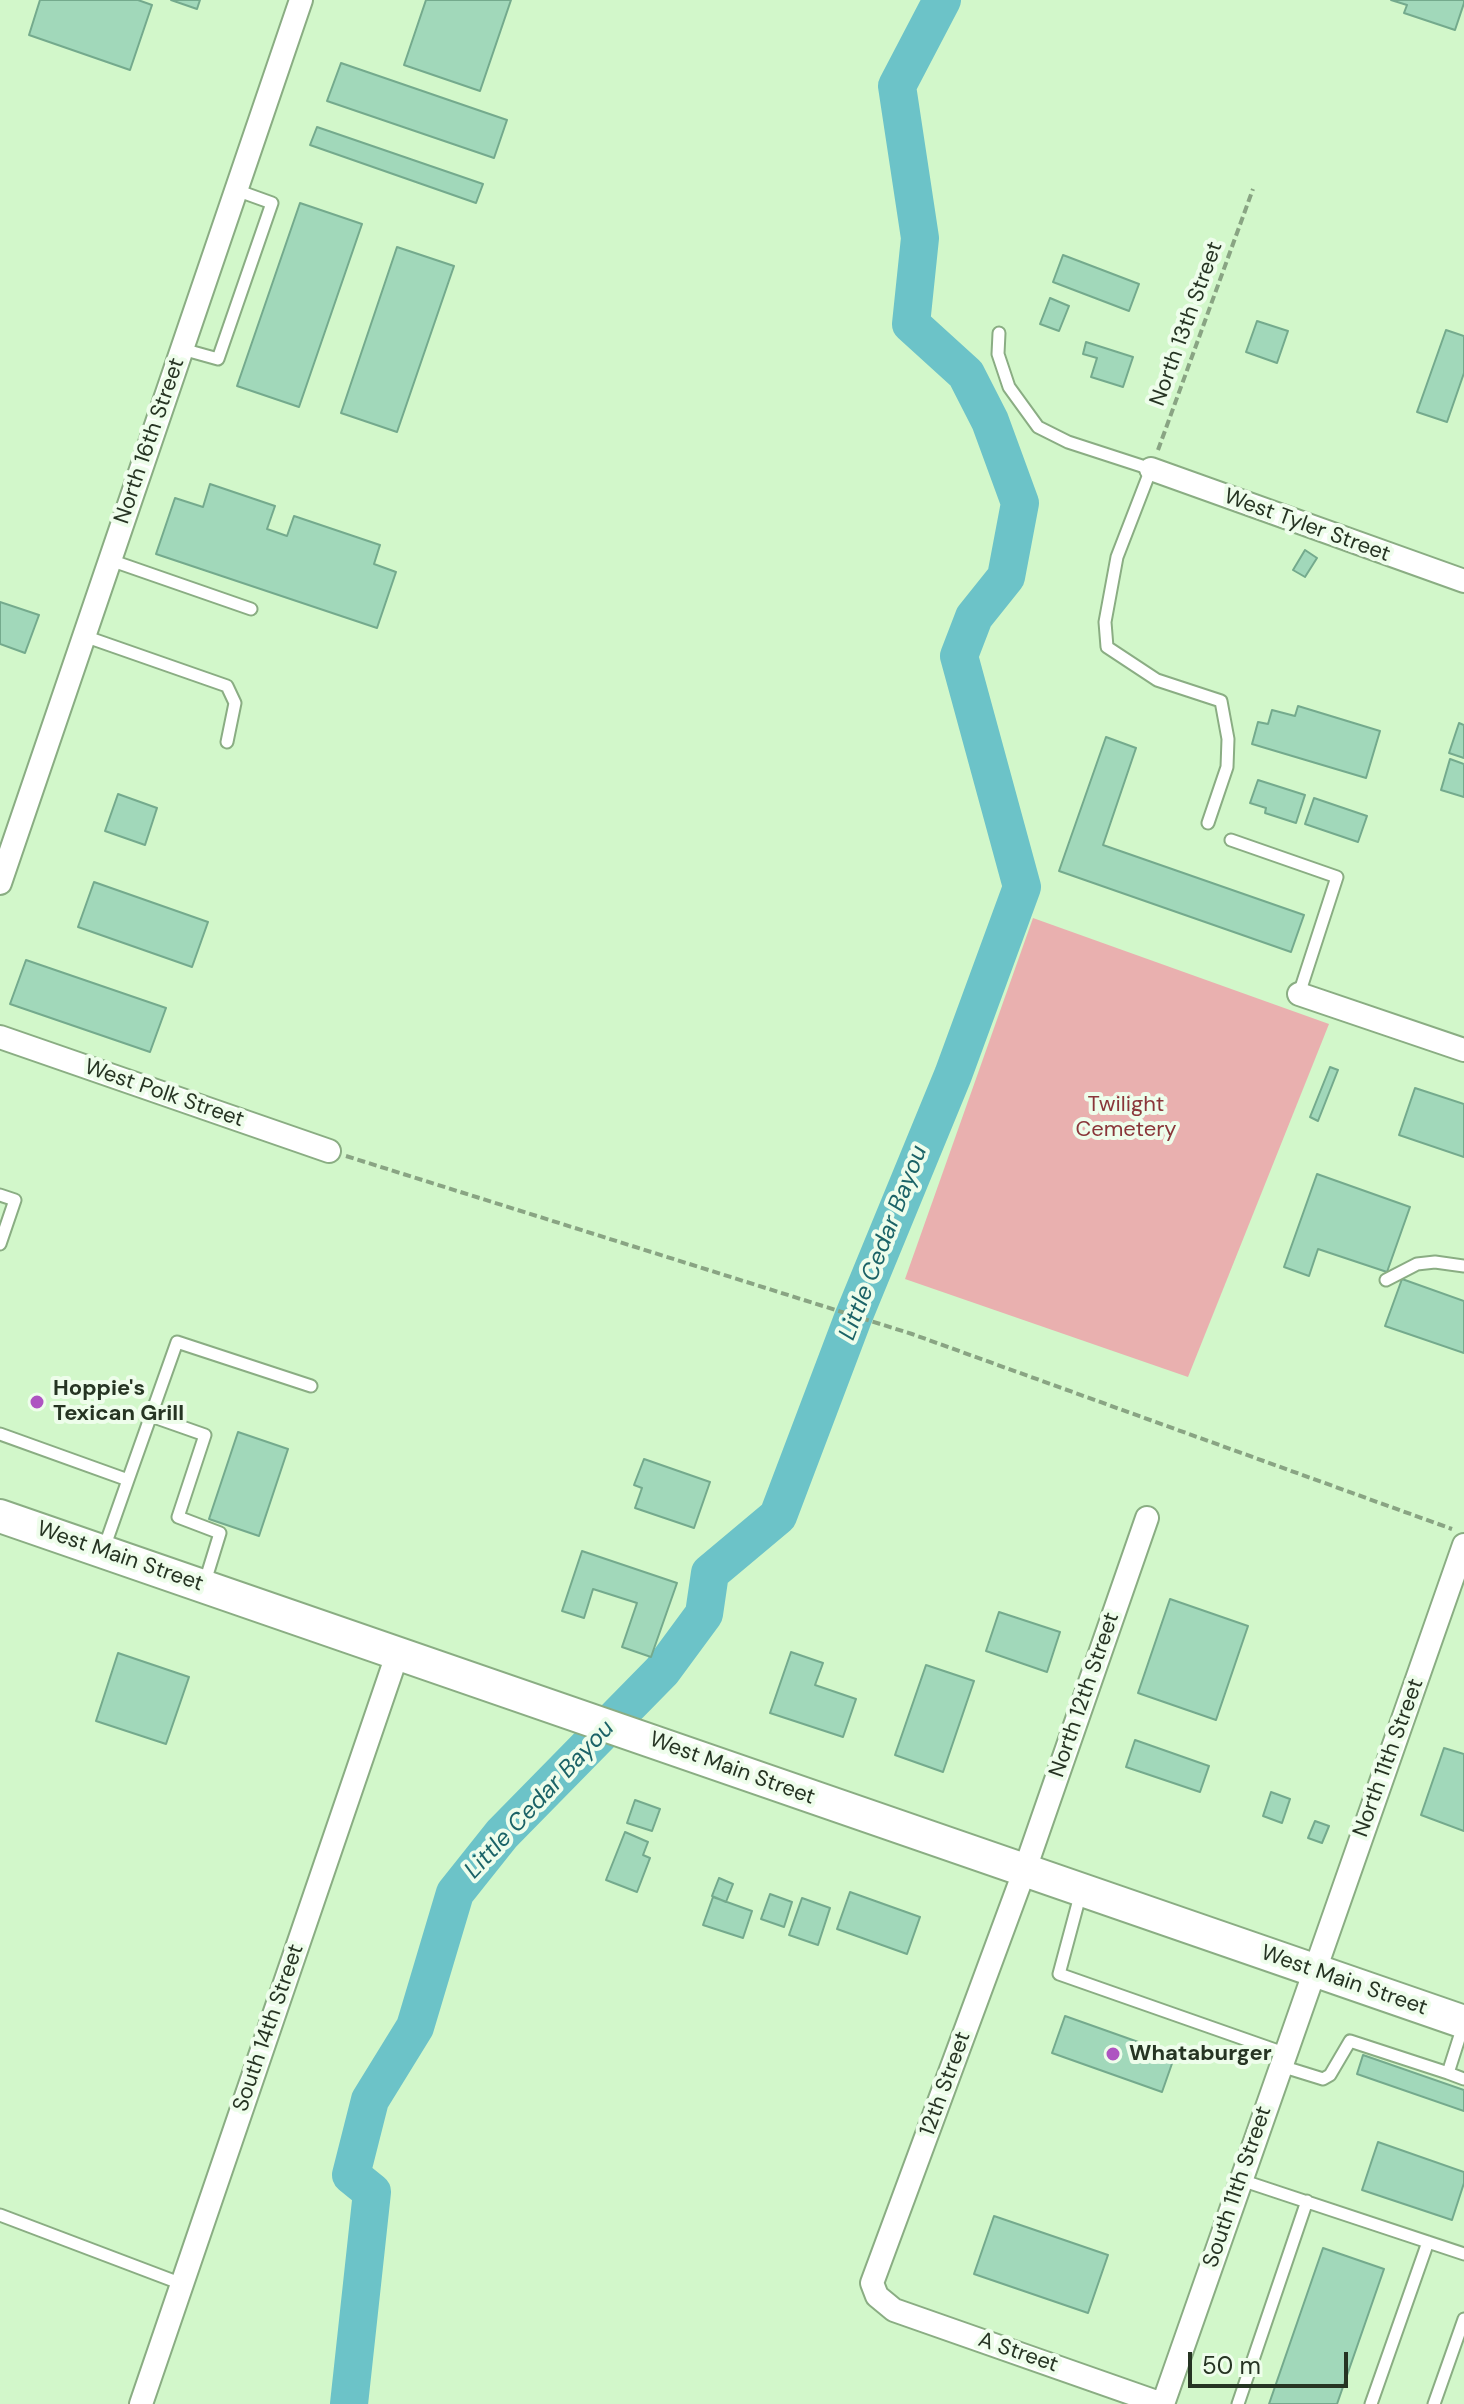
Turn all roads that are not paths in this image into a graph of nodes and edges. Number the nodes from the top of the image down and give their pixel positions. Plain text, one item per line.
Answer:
1 (301, 0) edge
2 (236, 190) junction
3 (999, 333) dead end
4 (182, 349) junction
5 (1151, 469) junction
6 (110, 560) junction
7 (1464, 581) edge
8 (251, 609) dead end
9 (84, 636) junction
10 (227, 742) dead end
11 (1208, 823) dead end
12 (1231, 840) dead end
13 (0, 883) edge
14 (1299, 994) joint
15 (0, 1037) edge
16 (1464, 1050) edge
17 (329, 1151) road end
18 (0, 1195) edge
19 (0, 1244) edge
20 (1464, 1266) edge
21 (1386, 1280) dead end
22 (311, 1386) dead end
23 (151, 1416) junction
24 (0, 1436) edge
25 (128, 1480) junction
26 (0, 1516) edge
27 (1147, 1518) dead end
28 (1464, 1545) edge
29 (103, 1552) junction
30 (203, 1585) junction
31 (398, 1652) junction
32 (1024, 1872) junction
33 (1082, 1892) junction
34 (1313, 1970) junction
35 (1464, 2022) edge
36 (1282, 2060) junction
37 (1448, 2073) junction
38 (1464, 2079) edge
39 (1241, 2180) junction
40 (1307, 2201) junction
41 (0, 2215) edge
42 (1428, 2242) junction
43 (1464, 2254) edge
44 (182, 2284) junction
45 (877, 2296) joint
46 (1464, 2319) edge
47 (141, 2404) edge
48 (1163, 2404) edge
49 (1238, 2404) edge
50 (1371, 2404) edge
51 (1434, 2404) edge

1 - 2 street, North 16th Street
2 - 4 street, North 16th Street
2 - 4 lane
3 - 5 lane
4 - 6 street, North 16th Street
5 - 7 street, West Tyler Street
5 - 11 lane
6 - 8 lane
6 - 9 street, North 16th Street
9 - 10 lane
9 - 13 street, North 16th Street
12 - 14 lane
14 - 16 street
15 - 17 street, West Polk Street
18 - 19 lane
20 - 21 lane
22 - 23 lane
23 - 25 lane
23 - 30 lane
24 - 25 lane
25 - 29 lane
26 - 29 main road, West Main Street
27 - 32 street, North 12th Street
28 - 34 street, North 11th Street
29 - 30 main road, West Main Street
30 - 31 main road, West Main Street
31 - 32 main road, West Main Street
31 - 44 street, South 14th Street
32 - 33 main road, West Main Street
32 - 45 street, 12th Street
33 - 34 main road, West Main Street
33 - 36 lane
34 - 35 main road, West Main Street
34 - 36 street, South 11th Street
35 - 37 lane
36 - 37 lane
36 - 39 street, South 11th Street
37 - 38 lane
39 - 40 lane
39 - 48 street, South 11th Street
40 - 42 lane
40 - 49 lane
41 - 44 lane
42 - 43 lane
42 - 50 lane
44 - 47 street, South 14th Street
45 - 48 street, A Street
46 - 51 lane

